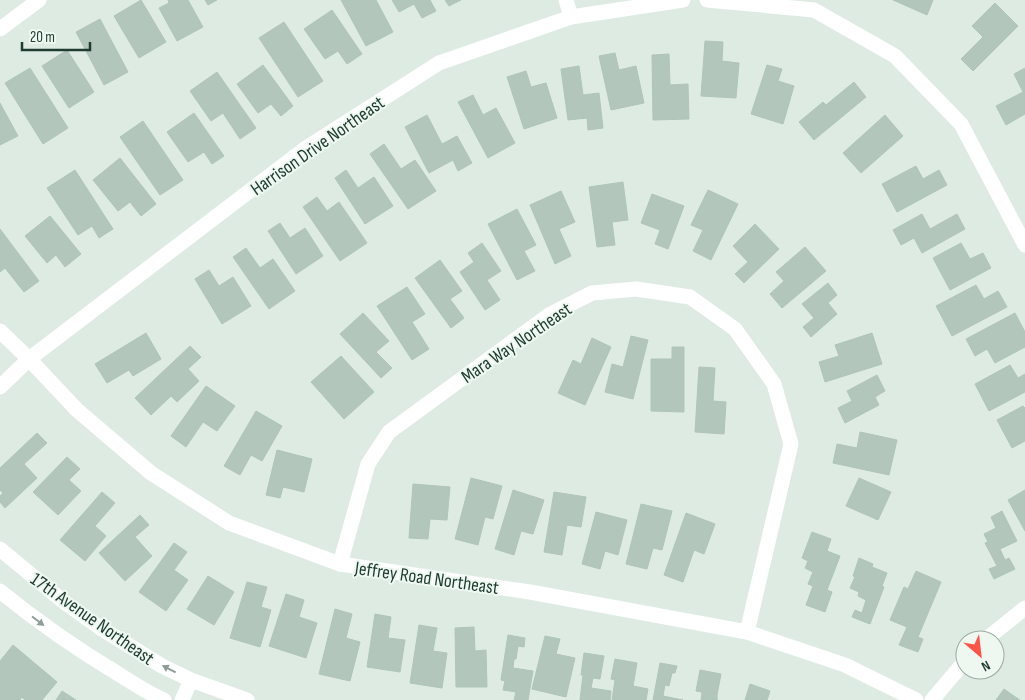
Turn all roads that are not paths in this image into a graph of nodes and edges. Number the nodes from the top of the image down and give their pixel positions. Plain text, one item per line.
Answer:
1 (39, 0) edge
2 (566, 0) edge
3 (683, 0) edge
4 (707, 0) edge
5 (816, 5) edge
6 (571, 17) junction
7 (0, 29) edge
8 (1025, 245) edge
9 (0, 331) edge
10 (29, 359) junction
11 (0, 387) edge
12 (0, 549) edge
13 (340, 564) junction
14 (0, 591) edge
15 (1025, 608) edge
16 (998, 630) edge
17 (747, 632) junction
18 (955, 673) edge
19 (191, 680) junction
20 (164, 700) edge
21 (182, 700) edge
22 (247, 700) edge
23 (916, 700) edge
24 (932, 700) edge

1 - 7 street
2 - 6 street
3 - 6 street, Harrison Drive Northeast
4 - 5 street
5 - 8 street
6 - 10 street, Harrison Drive Northeast
9 - 10 street, Jeffrey Road Northeast
10 - 11 street, Harrison Drive Northeast
10 - 13 street, Jeffrey Road Northeast
19 -> 12 street, 17th Avenue Northeast
13 - 17 street, Jeffrey Road Northeast
13 - 17 street, Mara Way Northeast
14 -> 20 street, 17th Avenue Northeast
15 - 16 street
17 - 23 street, Jeffrey Road Northeast
18 - 24 street
19 - 21 street
19 - 22 street, 17th Avenue Northeast

